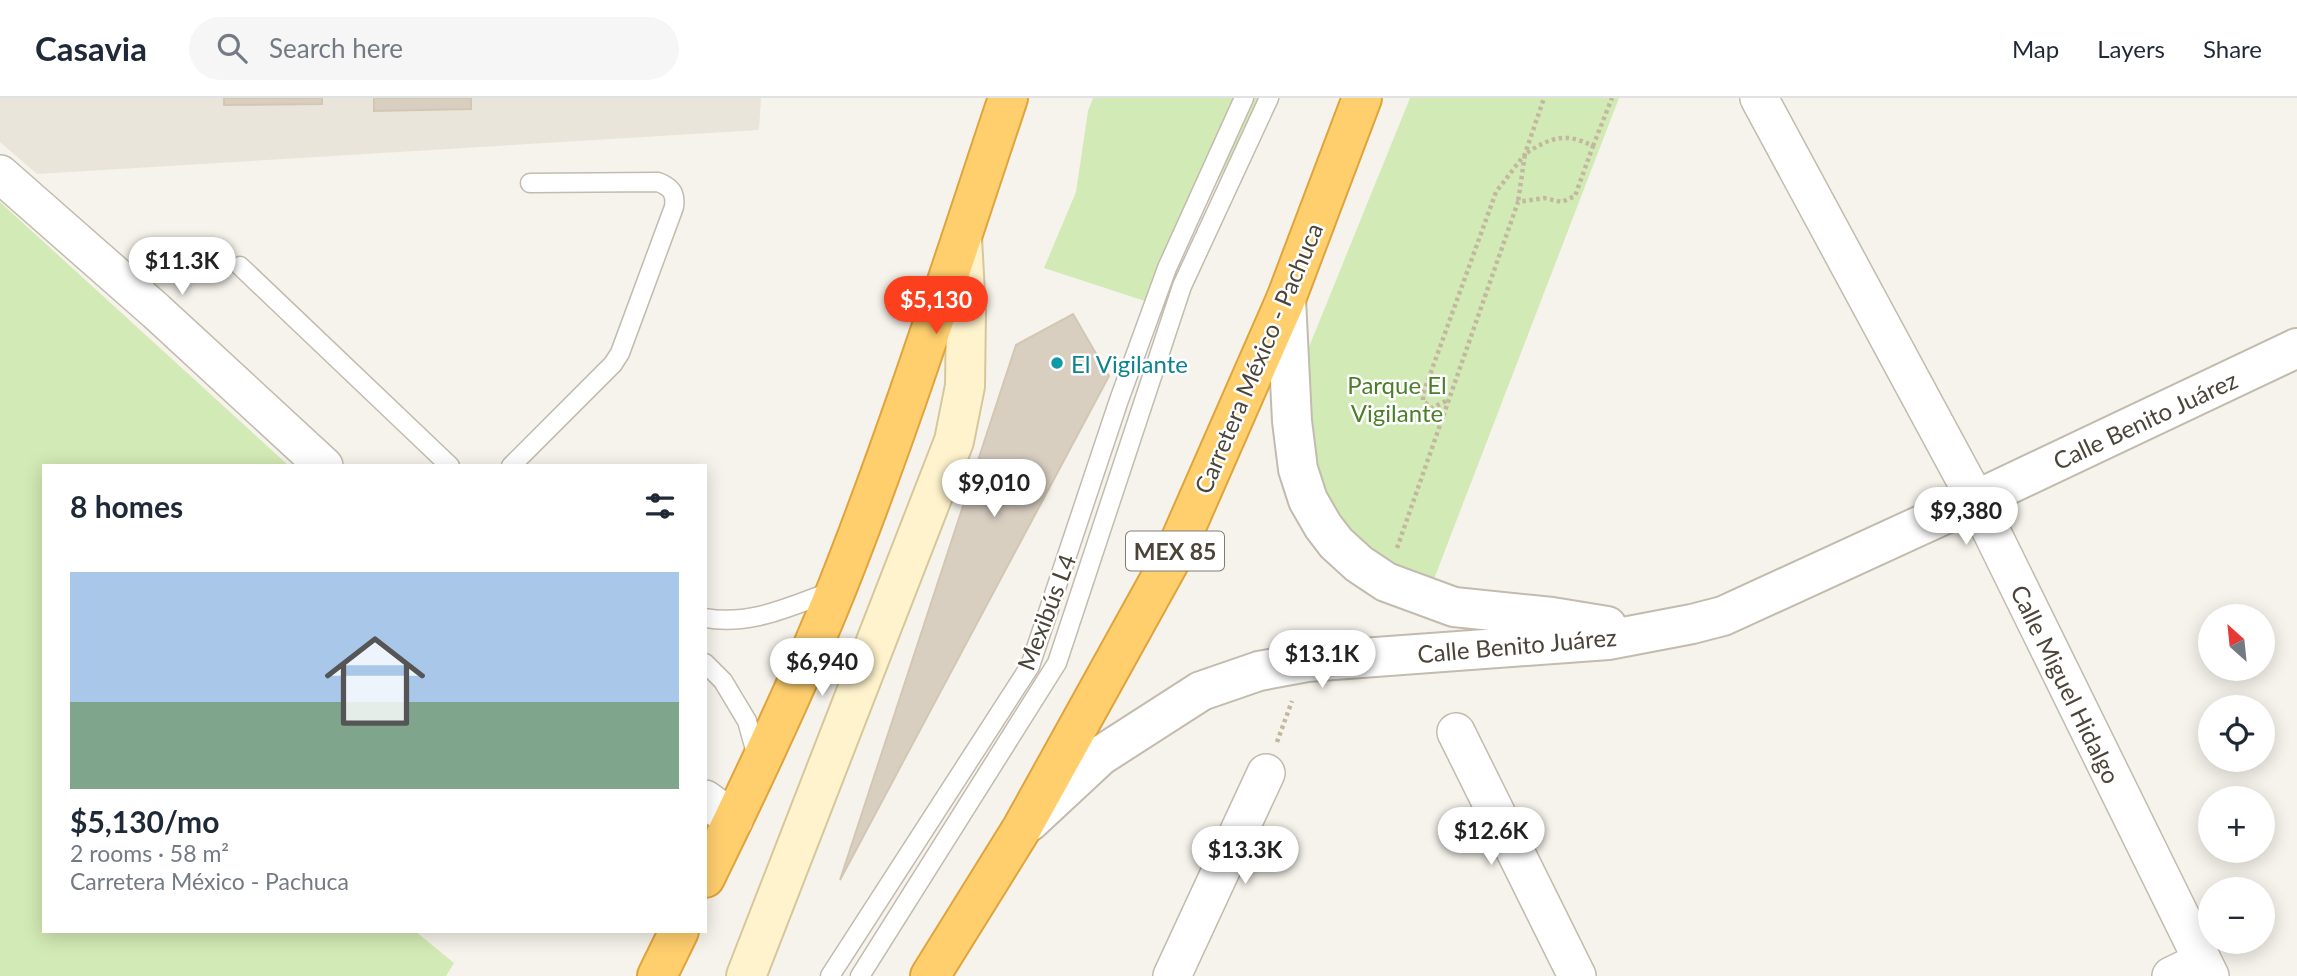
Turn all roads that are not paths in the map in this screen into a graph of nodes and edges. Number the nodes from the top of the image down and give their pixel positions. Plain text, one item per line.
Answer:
1 (1008, 98) edge
2 (1244, 98) edge
3 (1269, 98) edge
4 (1362, 98) edge
5 (1759, 98) edge
6 (0, 174) edge
7 (530, 183) dead end
8 (962, 234) junction
9 (240, 266) dead end
10 (1286, 299) junction
11 (2297, 348) edge
12 (322, 464) edge
13 (448, 464) edge
14 (513, 464) edge
15 (1976, 500) junction
16 (836, 589) junction
17 (707, 618) edge
18 (1643, 632) junction
19 (707, 665) edge
20 (1456, 732) dead end
21 (759, 764) junction
22 (1266, 773) road end
23 (719, 809) edge
24 (1022, 828) junction
25 (707, 868) edge
26 (678, 933) edge
27 (2195, 971) edge
28 (657, 976) edge
29 (746, 976) edge
30 (830, 976) edge
31 (860, 976) edge
32 (930, 976) edge
33 (1172, 976) edge
34 (1577, 976) edge

1 - 8 highway
2 - 30 lane, Mexibús L4
3 - 31 lane, Mexibús L4
4 - 10 highway, Carretera México - Pachuca / MEX 85
5 - 15 street, Calle Miguel Hidalgo
6 - 12 street
7 - 14 lane
8 - 16 highway
8 - 29 main road
9 - 13 lane
10 - 18 street, Calle Benito Juárez
10 - 24 highway, Carretera México - Pachuca / MEX 85
11 - 15 street, Calle Benito Juárez
15 - 18 street, Calle Benito Juárez
15 - 27 street, Calle Miguel Hidalgo
16 - 17 lane
16 - 21 highway
18 - 24 street, Calle Benito Juárez
19 - 21 lane
20 - 34 street
21 - 23 highway
22 - 33 street
23 - 25 highway
24 - 32 highway, Carretera México - Pachuca / MEX 85
26 - 28 highway

